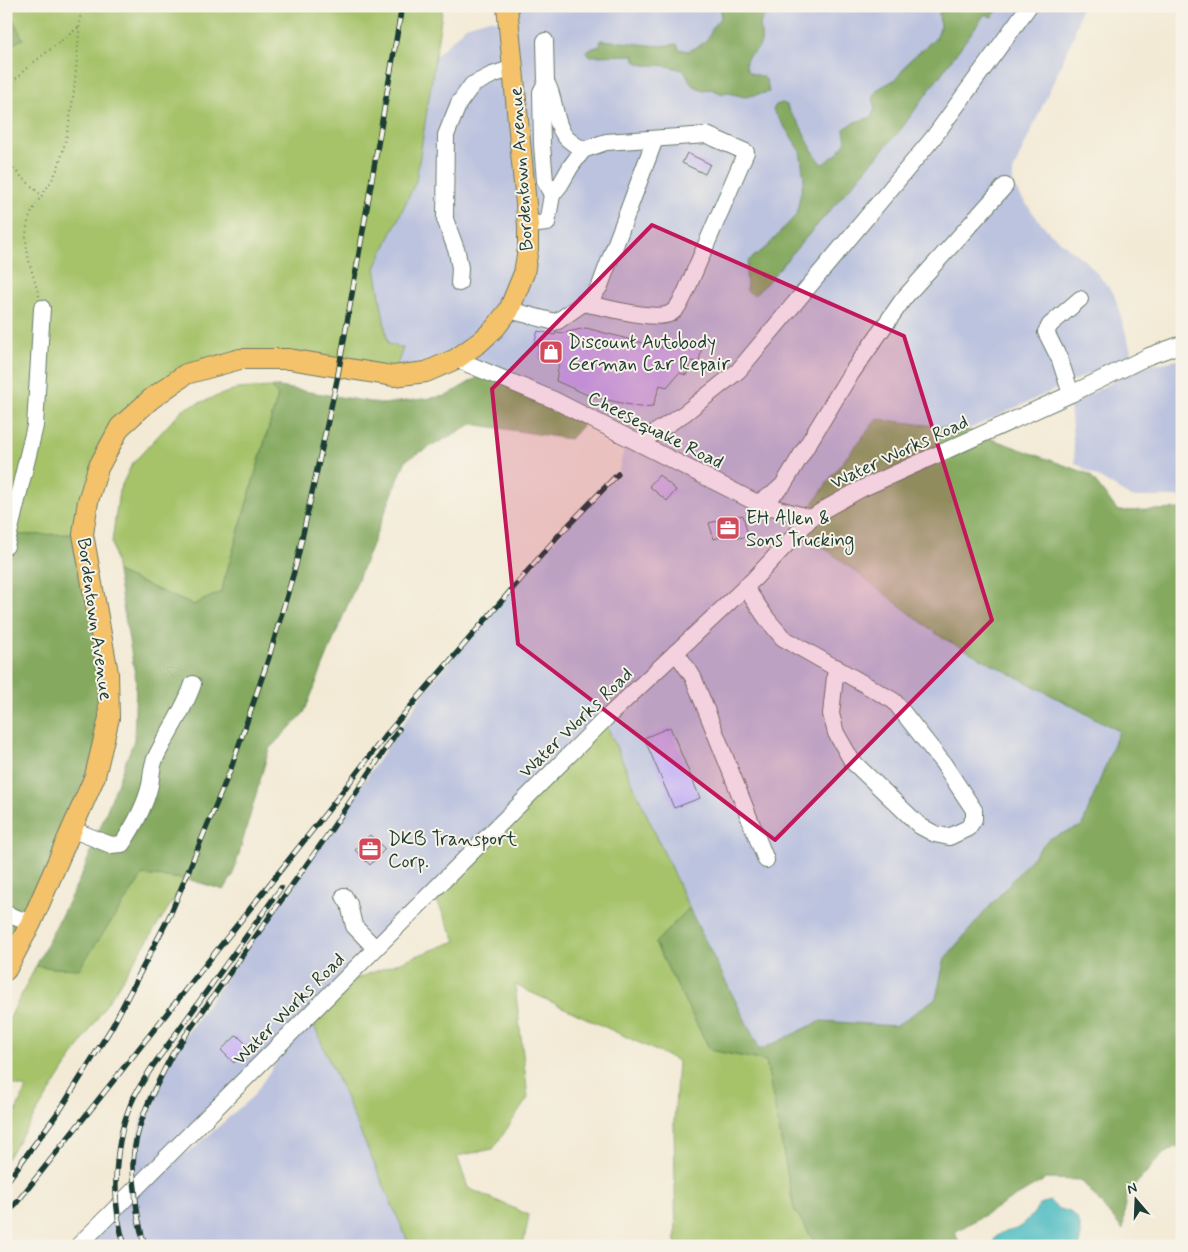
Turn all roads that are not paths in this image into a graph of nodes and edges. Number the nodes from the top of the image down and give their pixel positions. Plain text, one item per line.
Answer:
1 (507, 6) edge
2 (1029, 6) edge
3 (545, 41) dead end
4 (512, 68) junction
5 (546, 82) junction
6 (655, 139) junction
7 (583, 150) junction
8 (1005, 186) dead end
9 (552, 195) junction
10 (528, 225) junction
11 (459, 283) dead end
12 (1080, 299) dead end
13 (583, 303) junction
14 (42, 308) road end
15 (509, 310) junction
16 (1182, 344) edge
17 (456, 359) junction
18 (1071, 394) junction
19 (639, 443) junction
20 (757, 504) junction
21 (811, 518) junction
22 (6, 546) edge
23 (745, 587) junction
24 (676, 652) junction
25 (836, 667) junction
26 (193, 684) dead end
27 (71, 829) junction
28 (766, 860) dead end
29 (344, 896) dead end
30 (6, 914) edge
31 (31, 923) junction
32 (375, 948) junction
33 (6, 970) edge
34 (78, 1246) edge

1 - 4 main road, Bordentown Avenue
2 - 19 street
3 - 5 street
4 - 10 main road, Bordentown Avenue
4 - 11 street
5 - 7 street
5 - 9 street
6 - 7 street
6 - 13 street
6 - 13 street
7 - 9 street
8 - 20 street
9 - 10 street
10 - 15 main road, Bordentown Avenue
12 - 18 street
13 - 15 street
14 - 22 street
15 - 17 main road, Bordentown Avenue
16 - 18 street, Water Works Road
17 - 19 street, Cheesequake Road
17 - 27 main road, Bordentown Avenue
18 - 21 street, Water Works Road
19 - 20 street, Cheesequake Road
20 - 21 street, Cheesequake Road
21 - 23 street, Water Works Road
23 - 24 street, Water Works Road
23 - 25 street
24 - 28 street
24 - 32 street, Water Works Road
25 - 25 street
26 - 27 street
27 - 31 main road, Bordentown Avenue
29 - 32 street
30 - 31 street
31 - 33 main road, Bordentown Avenue
32 - 34 street, Water Works Road

